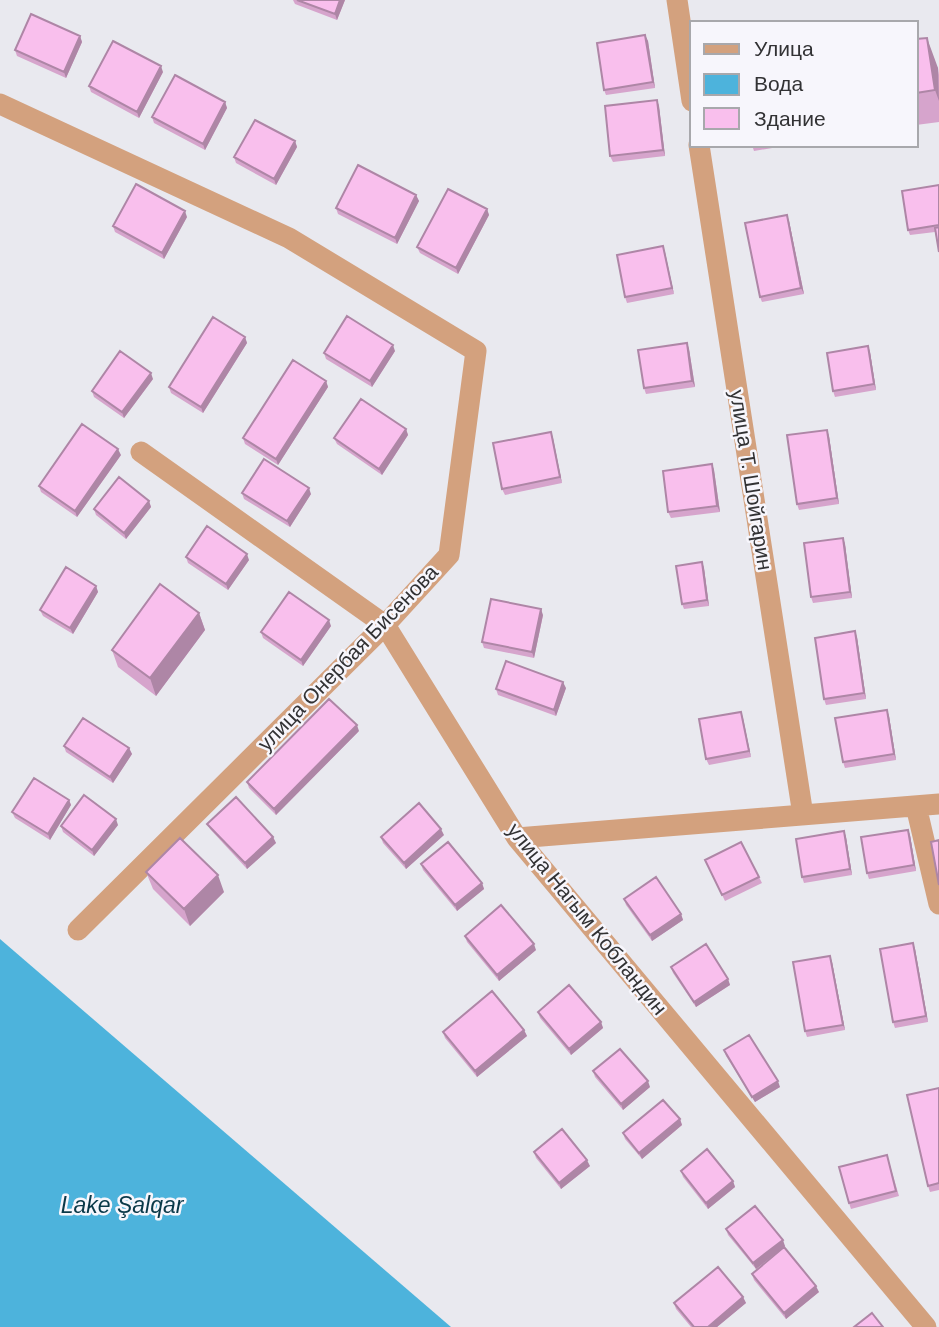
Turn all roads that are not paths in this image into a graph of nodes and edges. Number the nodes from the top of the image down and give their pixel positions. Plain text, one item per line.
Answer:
1 (677, 0) edge
2 (690, 88) edge
3 (0, 104) edge
4 (699, 147) edge
5 (141, 452) dead end
6 (385, 625) junction
7 (939, 804) edge
8 (916, 806) junction
9 (803, 815) junction
10 (517, 838) junction
11 (939, 904) edge
12 (78, 930) dead end
13 (926, 1327) edge

1 - 2 street
3 - 6 street, улица Онербая Бисенова
4 - 9 street, улица Т. Шойгарин
5 - 6 street, улица Нагым Кобландин
6 - 10 street, улица Нагым Кобландин
6 - 12 street, улица Онербая Бисенова
7 - 8 street
8 - 9 street
8 - 11 street
9 - 10 street
10 - 13 street, улица Нагым Кобландин

